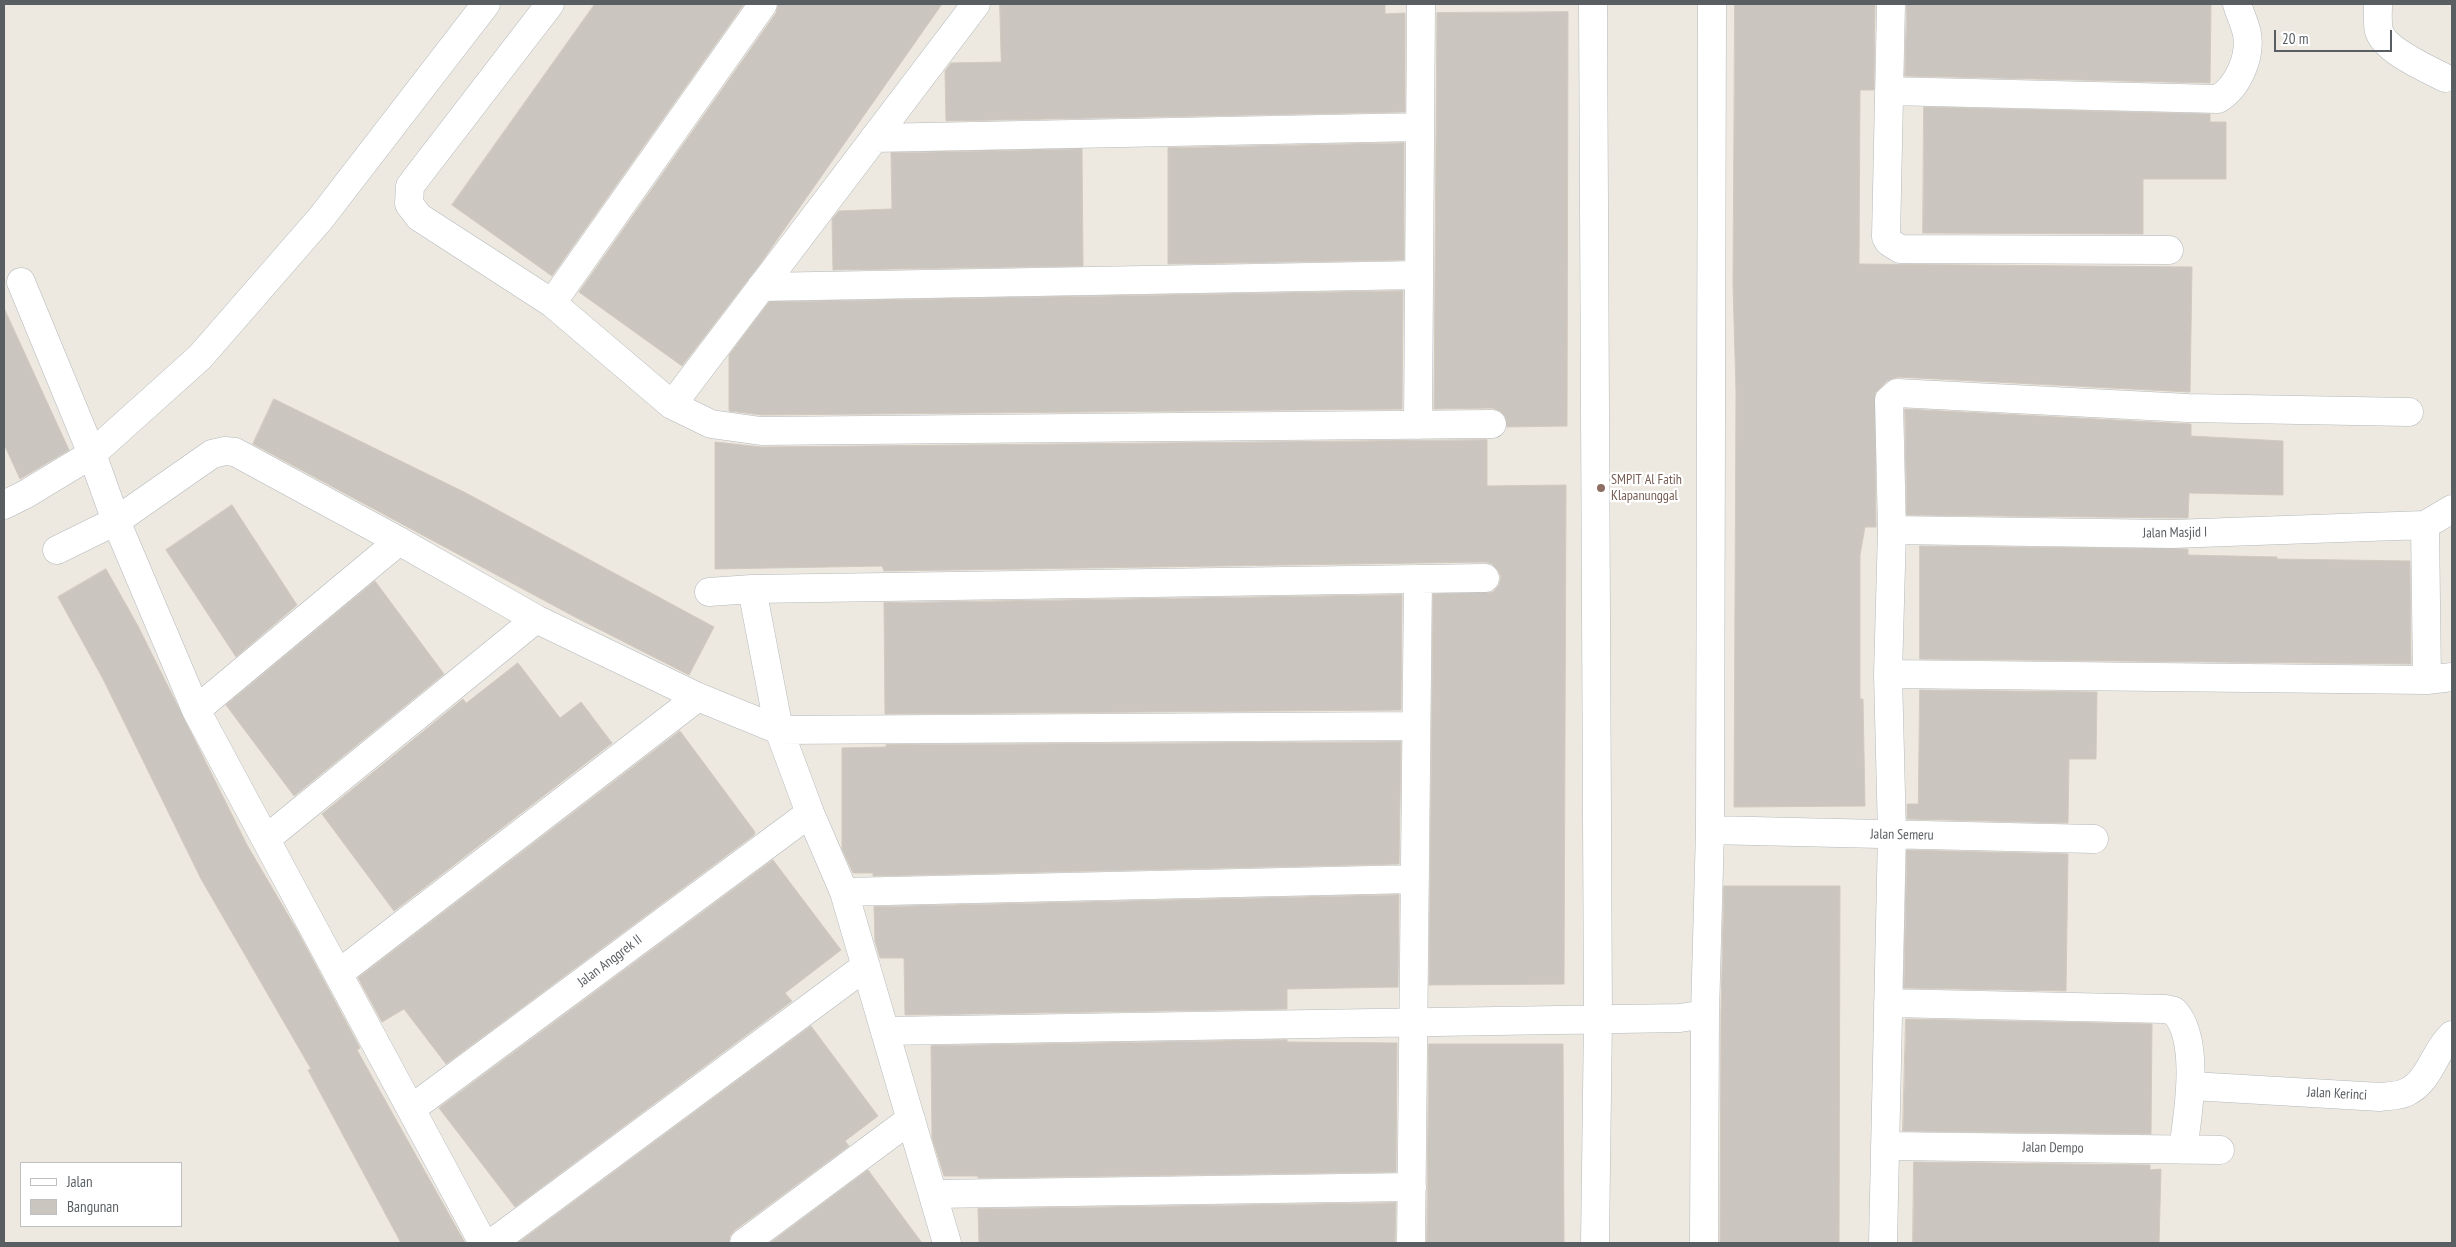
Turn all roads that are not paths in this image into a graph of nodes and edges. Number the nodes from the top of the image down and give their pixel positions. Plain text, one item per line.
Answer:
1 (486, 4) edge
2 (550, 4) edge
3 (763, 4) edge
4 (976, 4) edge
5 (1421, 4) edge
6 (1593, 4) edge
7 (1712, 4) edge
8 (1891, 4) edge
9 (2237, 4) edge
10 (2378, 4) edge
11 (2445, 78) dead end
12 (1890, 91) junction
13 (1420, 127) junction
14 (874, 138) junction
15 (2169, 250) dead end
16 (1419, 275) junction
17 (21, 282) dead end
18 (762, 287) junction
19 (552, 303) junction
20 (672, 405) junction
21 (2409, 412) dead end
22 (1418, 424) junction
23 (1492, 424) dead end
24 (92, 454) junction
25 (4, 505) edge
26 (2452, 509) edge
27 (116, 521) junction
28 (2425, 526) junction
29 (1892, 530) junction
30 (399, 541) junction
31 (56, 550) dead end
32 (1485, 578) dead end
33 (1418, 579) junction
34 (752, 589) junction
35 (708, 592) dead end
36 (536, 619) junction
37 (1888, 674) junction
38 (2439, 679) edge
39 (698, 697) junction
40 (196, 710) junction
41 (1416, 726) junction
42 (779, 730) junction
43 (810, 813) junction
44 (1710, 830) junction
45 (1892, 834) junction
46 (266, 839) junction
47 (2094, 839) dead end
48 (1415, 879) junction
49 (844, 892) junction
50 (866, 966) junction
51 (338, 974) junction
52 (1888, 1003) junction
53 (1692, 1016) junction
54 (1598, 1018) junction
55 (1414, 1022) junction
56 (885, 1031) junction
57 (2452, 1035) edge
58 (2192, 1086) junction
59 (411, 1109) junction
60 (911, 1119) junction
61 (1885, 1146) junction
62 (2183, 1150) junction
63 (2220, 1150) dead end
64 (1412, 1187) junction
65 (933, 1194) junction
66 (483, 1243) edge
67 (492, 1243) edge
68 (744, 1243) edge
69 (947, 1243) edge
70 (1411, 1243) edge
71 (1595, 1243) edge
72 (1704, 1243) edge
73 (1883, 1243) edge

1 - 24 street
2 - 19 street
3 - 19 street
4 - 14 street
5 - 13 street
6 - 54 street
7 - 44 street
8 - 12 street
9 - 12 street
10 - 11 street
12 - 15 street
13 - 14 street
13 - 16 street
14 - 18 street
16 - 18 street
16 - 22 street
17 - 24 street
18 - 20 street
19 - 20 street
20 - 22 street
21 - 29 street
22 - 23 street
24 - 25 street
24 - 27 street
26 - 28 street
27 - 30 street
27 - 31 street
27 - 40 street
28 - 29 street, Jalan Masjid I
28 - 38 street
29 - 37 street
30 - 36 street
30 - 40 street
32 - 33 street
33 - 34 street
33 - 41 street
34 - 35 street
34 - 42 street
36 - 39 street
36 - 46 street
37 - 38 street
37 - 45 street
39 - 42 street
39 - 51 street
40 - 46 street
41 - 42 street
41 - 48 street
42 - 43 street
43 - 49 street
43 - 59 street, Jalan Anggrek II
44 - 45 street, Jalan Semeru
44 - 53 street
45 - 47 street, Jalan Semeru
45 - 52 street
46 - 51 street
48 - 49 street
48 - 55 street
49 - 50 street
50 - 56 street
50 - 67 street
51 - 59 street
52 - 58 street
52 - 61 street
53 - 54 street
53 - 72 street
54 - 55 street
54 - 71 street
55 - 56 street
55 - 64 street
56 - 60 street
57 - 58 street, Jalan Kerinci
58 - 62 street
59 - 66 street
60 - 65 street
60 - 68 street
61 - 62 street, Jalan Dempo
61 - 73 street
62 - 63 street, Jalan Dempo
64 - 65 street
64 - 70 street
65 - 69 street

